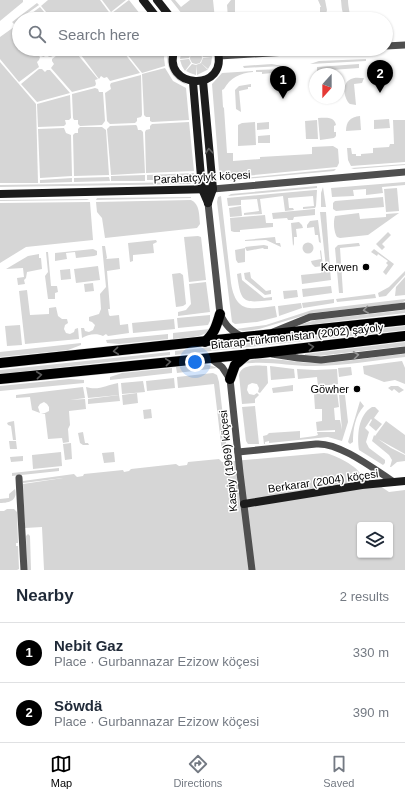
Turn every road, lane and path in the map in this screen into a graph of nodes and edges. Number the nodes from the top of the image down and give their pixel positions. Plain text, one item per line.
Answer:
1 (143, 0) edge
2 (156, 0) edge
3 (152, 12) edge
4 (166, 12) edge
5 (405, 45) edge
6 (393, 46) edge
7 (173, 56) edge
8 (218, 56) edge
9 (203, 81) junction
10 (193, 82) junction
11 (405, 172) edge
12 (202, 189) junction
13 (213, 189) junction
14 (0, 194) edge
15 (208, 203) junction
16 (405, 306) edge
17 (220, 314) junction
18 (405, 320) edge
19 (262, 336) junction
20 (405, 336) edge
21 (244, 338) junction
22 (205, 342) junction
23 (405, 350) edge
24 (262, 353) junction
25 (249, 354) junction
26 (210, 358) junction
27 (0, 363) edge
28 (0, 379) edge
29 (230, 379) junction
30 (238, 452) junction
31 (19, 478) dead end
32 (405, 481) edge
33 (394, 482) junction
34 (244, 504) junction
35 (24, 570) edge
36 (252, 570) edge

1 - 3 street
2 - 4 street
5 - 6 street
7 - 10 street
8 - 9 street
9 - 10 street
13 -> 9 street
10 - 12 street
11 - 13 street, Parahatçylyk köçesi
12 - 13 street, Parahatçylyk köçesi
12 - 14 street, Parahatçylyk köçesi
12 - 15 street
13 - 15 street
15 - 17 street
16 -> 19 street
17 - 21 street
17 - 22 main road
18 - 19 main road, Bitarap Türkmenistan (2002) şaýoly
19 - 21 main road, Bitarap Türkmenistan (2002) şaýoly
24 -> 20 main road, Bitarap Türkmenistan (2002) şaýoly
21 - 22 main road, Bitarap Türkmenistan (2002) şaýoly
22 -> 27 main road, Bitarap Türkmenistan (2002) şaýoly
24 -> 23 street
24 - 25 main road, Bitarap Türkmenistan (2002) şaýoly
25 - 26 main road, Bitarap Türkmenistan (2002) şaýoly
25 - 29 main road
28 -> 26 main road, Bitarap Türkmenistan (2002) şaýoly
26 - 29 street
29 - 30 street, Kaspiy (1969) köçesi
30 - 33 street
30 - 34 street, Kaspiy (1969) köçesi
31 - 35 street
32 - 33 street, Berkarar (2004) köçesi
33 - 34 street, Berkarar (2004) köçesi
34 - 36 street, Kaspiy (1969) köçesi

